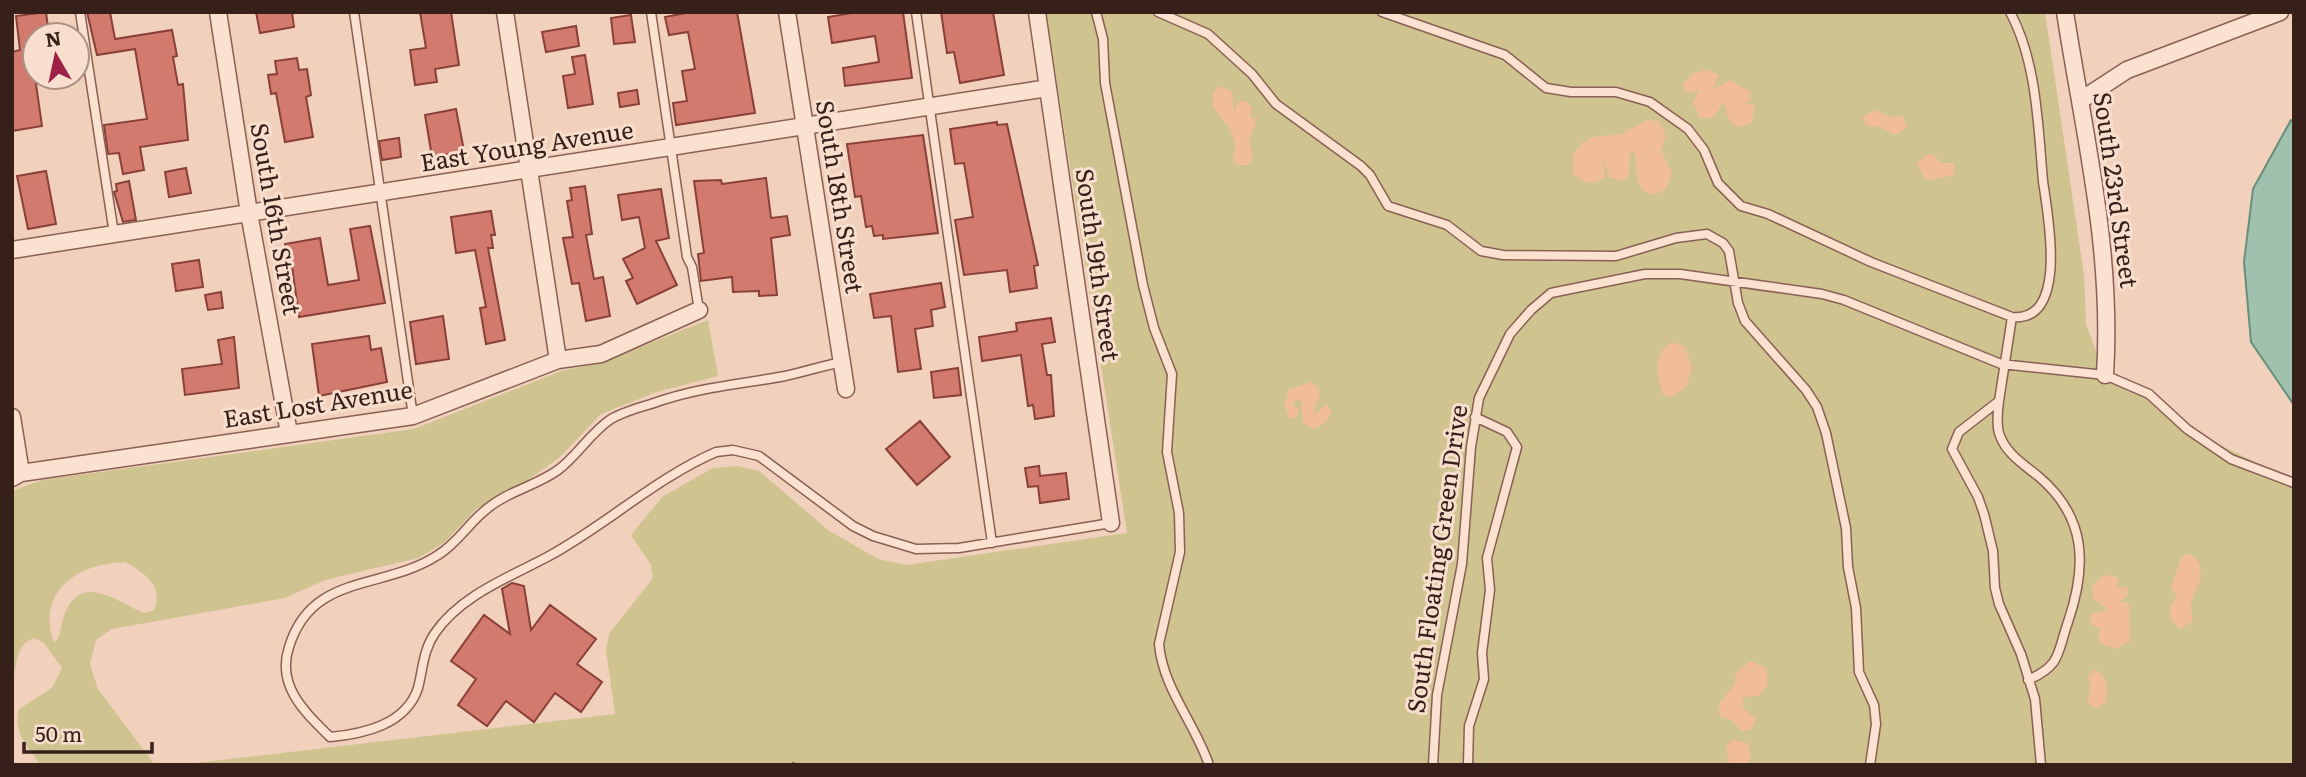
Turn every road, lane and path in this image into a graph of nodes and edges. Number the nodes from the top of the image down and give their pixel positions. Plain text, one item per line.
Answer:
1 (80, 12) edge
2 (218, 12) edge
3 (354, 12) edge
4 (505, 12) edge
5 (651, 12) edge
6 (787, 12) edge
7 (916, 12) edge
8 (1037, 12) edge
9 (1097, 12) edge
10 (1158, 12) edge
11 (1382, 12) edge
12 (2010, 12) edge
13 (2065, 12) edge
14 (2280, 12) edge
15 (1048, 88) junction
16 (2081, 100) junction
17 (931, 107) junction
18 (804, 127) junction
19 (671, 148) junction
20 (529, 169) junction
21 (380, 192) junction
22 (249, 213) junction
23 (114, 234) junction
24 (12, 250) edge
25 (1735, 283) junction
26 (699, 310) joint
27 (2012, 317) junction
28 (558, 360) junction
29 (842, 362) junction
30 (2007, 365) junction
31 (2105, 375) junction
32 (846, 389) dead end
33 (1999, 401) junction
34 (12, 416) edge
35 (413, 416) junction
36 (1475, 417) junction
37 (289, 433) junction
38 (16, 476) edge
39 (2294, 483) edge
40 (1111, 523) joint
41 (992, 543) junction
42 (2028, 680) junction
43 (1209, 765) edge
44 (1433, 765) edge
45 (1468, 765) edge
46 (1870, 765) edge
47 (2041, 765) edge

1 - 23 lane
2 - 22 street, South 16th Street
3 - 21 lane
4 - 20 street
5 - 19 lane
6 - 18 street, South 18th Street
7 - 17 lane
8 - 15 street, South 19th Street
9 - 43 lane
10 - 25 lane
11 - 27 lane
12 - 27 lane
13 - 16 street, South 23rd Street
14 - 16 street
15 - 17 street, East Young Avenue
15 - 40 street, South 19th Street
16 - 31 street, South 23rd Street
17 - 18 street, East Young Avenue
17 - 41 lane
18 - 19 street, East Young Avenue
18 - 29 street, South 18th Street
19 - 20 street, East Young Avenue
19 - 26 lane
20 - 21 street, East Young Avenue
20 - 28 street
21 - 22 street, East Young Avenue
21 - 35 lane
22 - 23 street, East Young Avenue
22 - 37 street, South 16th Street
23 - 24 street, East Young Avenue
25 - 30 lane, South Floating Green Drive
25 - 36 lane, South Floating Green Drive
25 - 46 lane
26 - 28 street, East Lost Avenue
27 - 30 lane
28 - 35 street, East Lost Avenue
29 - 32 street, South 18th Street
29 - 41 lane
30 - 31 lane, South Floating Green Drive
30 - 33 lane
31 - 39 lane, South Floating Green Drive
33 - 42 lane
33 - 42 lane
34 - 38 street
35 - 37 street, East Lost Avenue
36 - 44 lane, South Floating Green Drive
36 - 45 lane
37 - 38 street, East Lost Avenue
40 - 41 lane
42 - 47 lane

